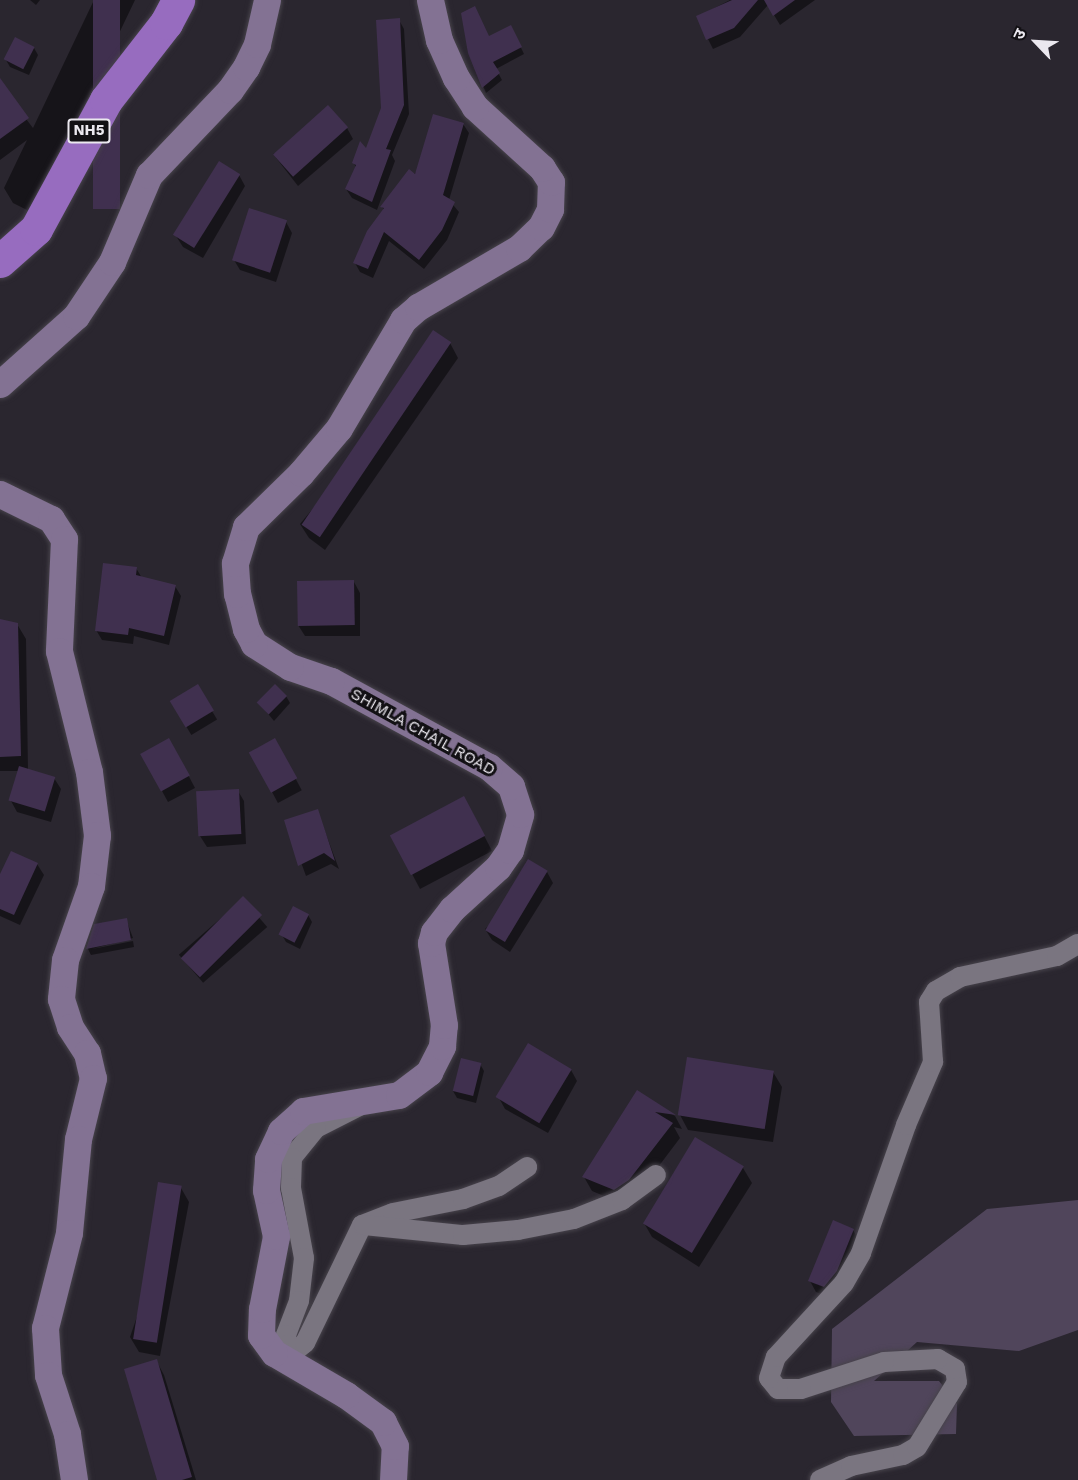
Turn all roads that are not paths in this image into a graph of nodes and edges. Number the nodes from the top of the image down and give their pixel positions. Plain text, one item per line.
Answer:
1 (178, 0) edge
2 (267, 0) edge
3 (430, 0) edge
4 (0, 261) edge
5 (0, 384) edge
6 (0, 494) edge
7 (1078, 944) edge
8 (369, 1101) junction
9 (527, 1167) dead end
10 (656, 1175) dead end
11 (362, 1225) junction
12 (74, 1480) edge
13 (393, 1480) edge
14 (820, 1480) edge

1 - 4 highway, NH5
2 - 5 main road
3 - 8 main road, SHIMLA CHAIL ROAD
6 - 12 main road
7 - 14 street
8 - 11 street
8 - 13 main road, SHIMLA CHAIL ROAD
9 - 11 street
10 - 11 street

